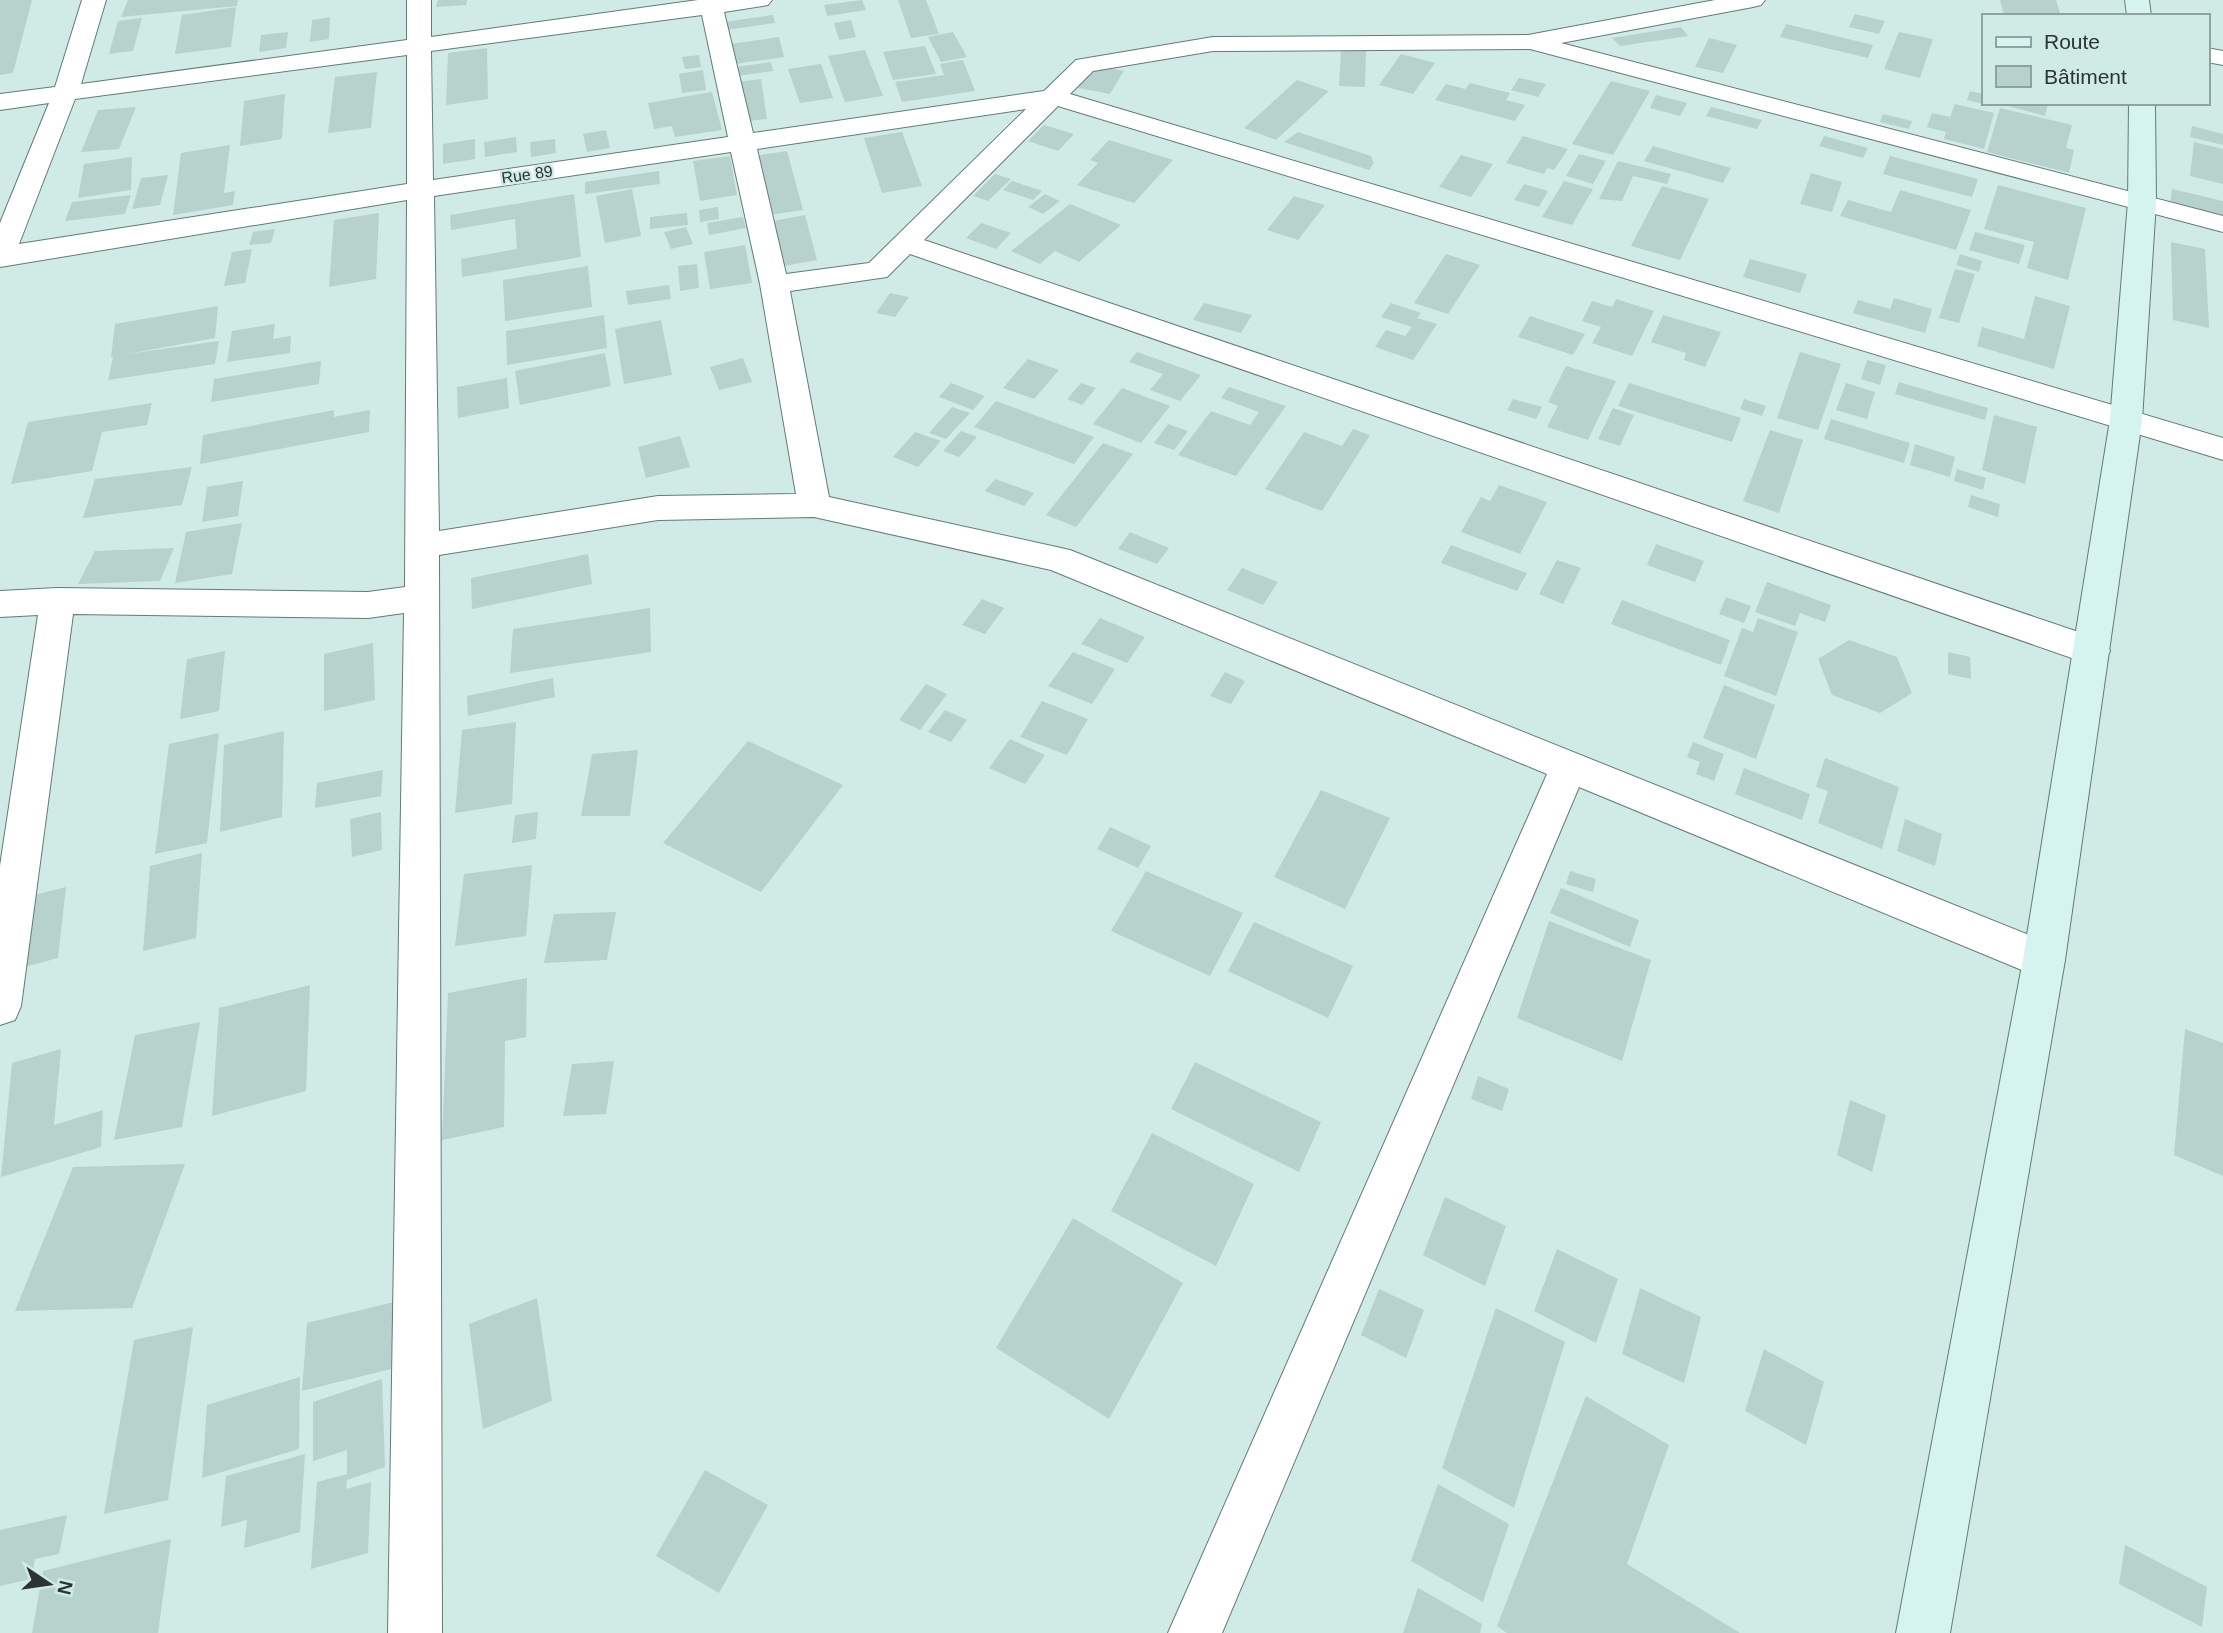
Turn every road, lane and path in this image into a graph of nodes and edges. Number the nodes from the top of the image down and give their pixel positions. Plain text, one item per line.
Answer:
1 (94, 0) edge
2 (419, 0) edge
3 (760, 0) edge
4 (1753, 0) edge
5 (710, 3) edge
6 (1528, 42) junction
7 (419, 44) junction
8 (65, 94) junction
9 (1055, 97) junction
10 (0, 102) edge
11 (2142, 105) edge
12 (741, 143) junction
13 (420, 190) junction
14 (2142, 202) junction
15 (2223, 224) edge
16 (906, 243) junction
17 (0, 256) edge
18 (775, 284) junction
19 (2126, 419) junction
20 (2223, 449) edge
21 (814, 505) junction
22 (422, 546) junction
23 (422, 597) junction
24 (57, 601) junction
25 (0, 604) edge
26 (2091, 652) junction
27 (1569, 766) junction
28 (2045, 960) junction
29 (0, 1006) edge
30 (415, 1633) edge
31 (1195, 1633) edge
32 (1923, 1633) edge

1 - 8 street
2 - 7 street
3 - 5 street
4 - 6 street
5 - 7 street
5 - 12 street
6 - 9 street
6 - 14 street
7 - 8 street
7 - 13 street
8 - 10 street
8 - 17 street
9 - 12 street, Rue 89
9 - 16 street
9 - 19 street
11 - 14 main road
12 - 13 street, Rue 89
12 - 18 street
13 - 17 street, Rue 89
13 - 22 street
14 - 15 street
14 - 19 main road
16 - 18 street
16 - 26 street
18 - 21 street
19 - 20 street
19 - 26 main road
21 - 22 street
21 - 27 street
22 - 23 street
23 - 24 street
23 - 30 street
24 - 25 street
24 - 29 street
26 - 28 main road
27 - 28 street
27 - 31 street
28 - 32 main road

